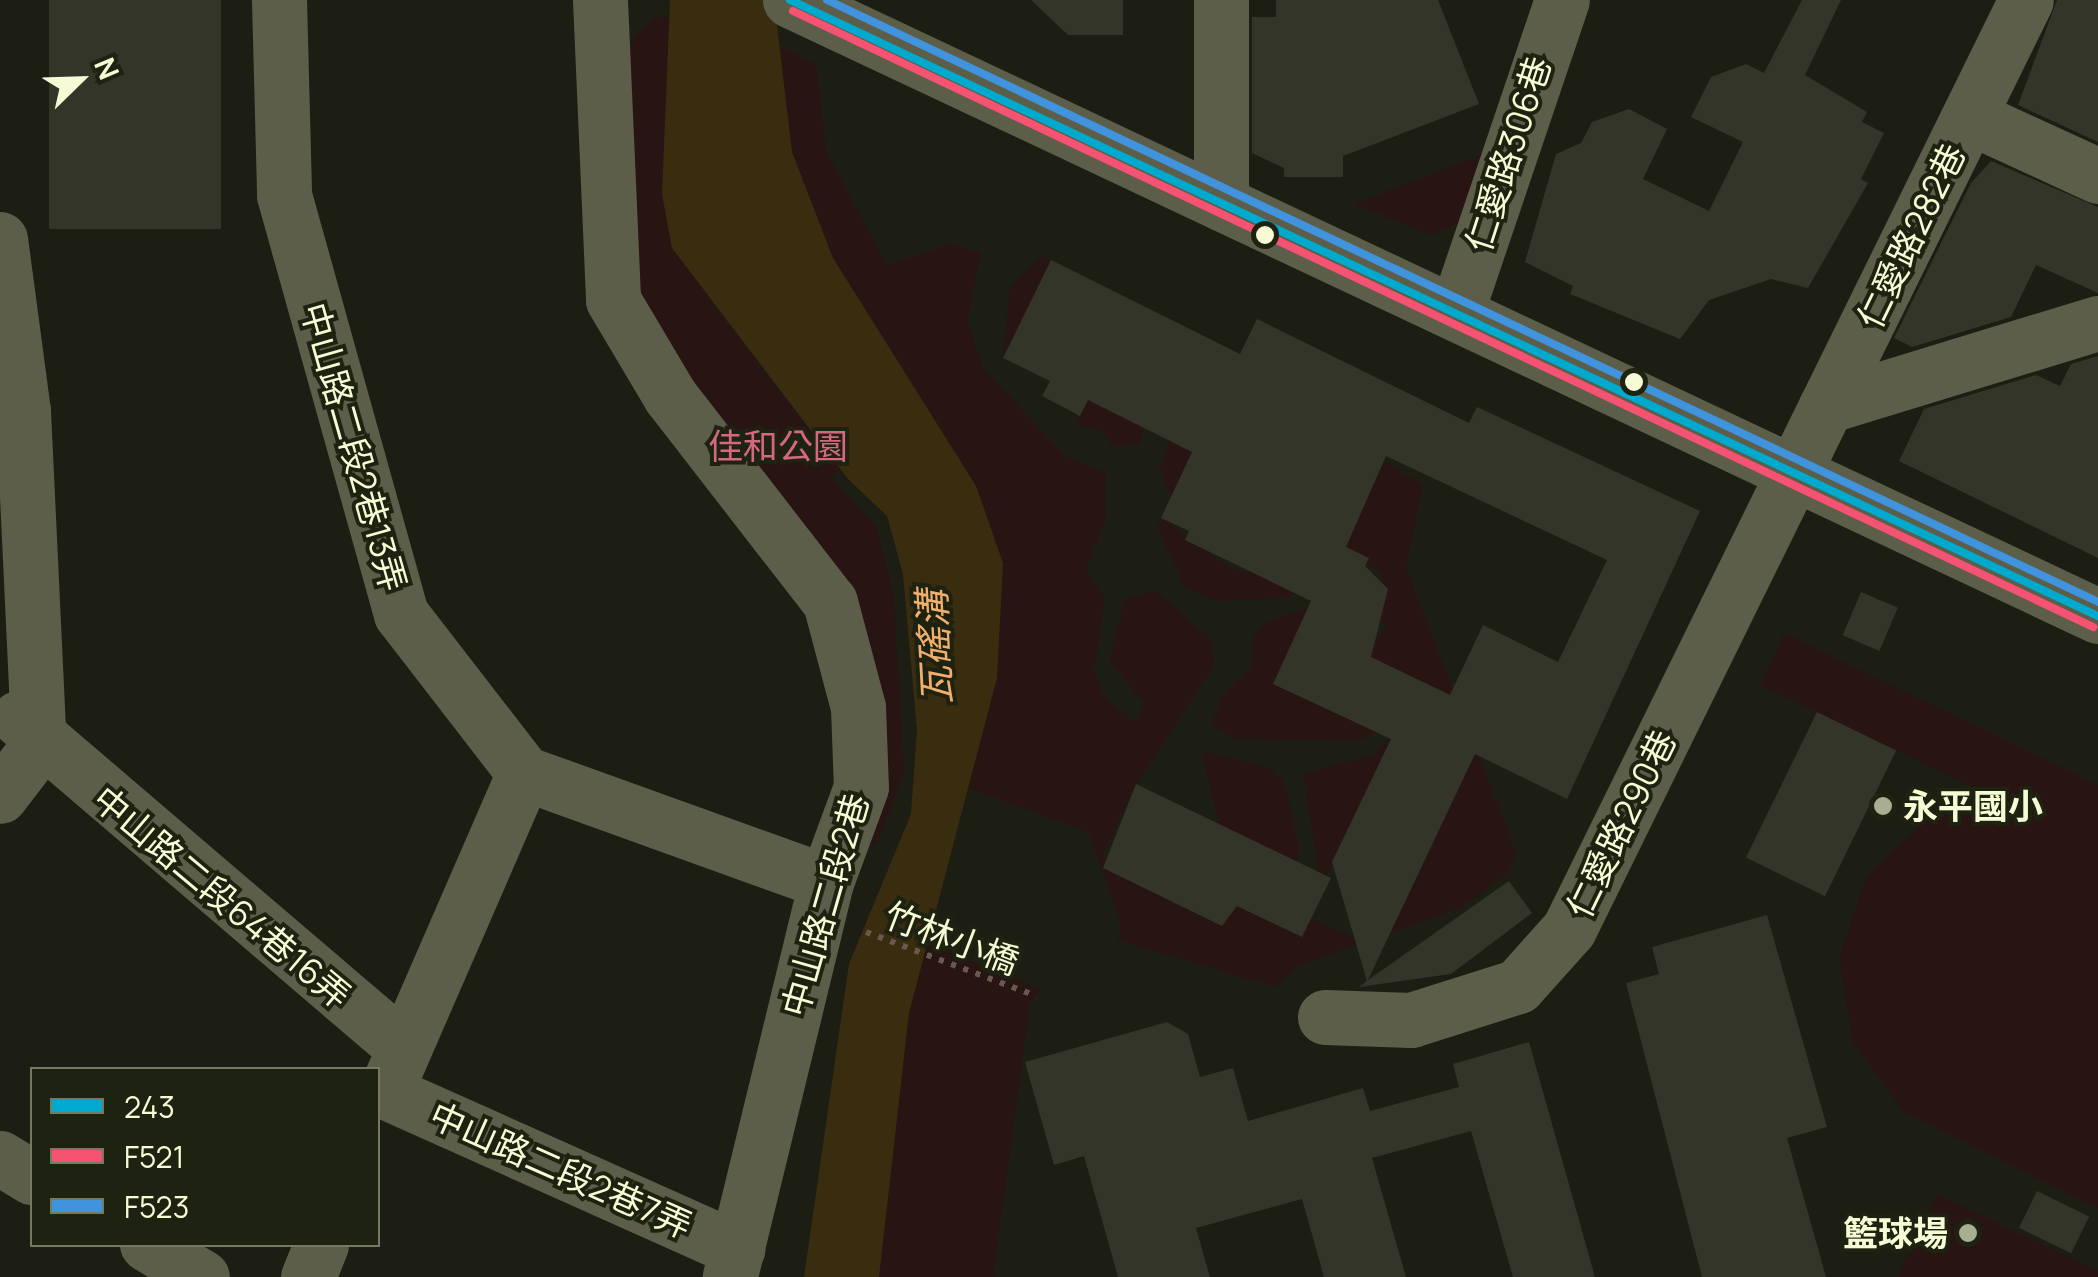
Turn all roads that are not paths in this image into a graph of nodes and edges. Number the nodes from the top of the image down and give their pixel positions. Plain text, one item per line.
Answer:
1 (279, 0) edge
2 (600, 0) edge
3 (795, 0) edge
4 (1221, 0) edge
5 (1562, 0) edge
6 (2026, 0) edge
7 (1970, 117) junction
8 (2098, 176) edge
9 (1222, 203) junction
10 (0, 239) edge
11 (1458, 310) junction
12 (2098, 323) edge
13 (1826, 406) junction
14 (1795, 473) junction
15 (2098, 616) edge
16 (0, 696) edge
17 (39, 745) junction
18 (524, 774) junction
19 (0, 796) edge
20 (838, 904) junction
21 (1325, 1017) dead end
22 (371, 1067) edge
23 (389, 1084) edge
24 (0, 1158) edge
25 (30, 1176) edge
26 (152, 1247) edge
27 (320, 1247) edge
28 (734, 1263) edge
29 (202, 1277) edge
30 (308, 1277) edge

1 - 18 street, 中山路二段2巷13弄
2 - 20 street, 中山路二段2巷
3 - 9 street
4 - 9 street
5 - 11 street, 仁愛路306巷
6 - 7 street, 仁愛路282巷
7 - 8 street
7 - 13 street, 仁愛路282巷
9 - 11 street
10 - 17 street
11 - 14 street
12 - 13 street
13 - 14 street, 仁愛路282巷
14 - 15 street
14 - 21 street, 仁愛路290巷
16 - 17 street, 中山路二段64巷16弄
17 - 19 street
17 - 22 street, 中山路二段64巷16弄
18 - 20 street
18 - 23 street
20 - 28 street, 中山路二段2巷
23 - 28 street, 中山路二段2巷7弄
24 - 25 street
26 - 29 street
27 - 30 street

